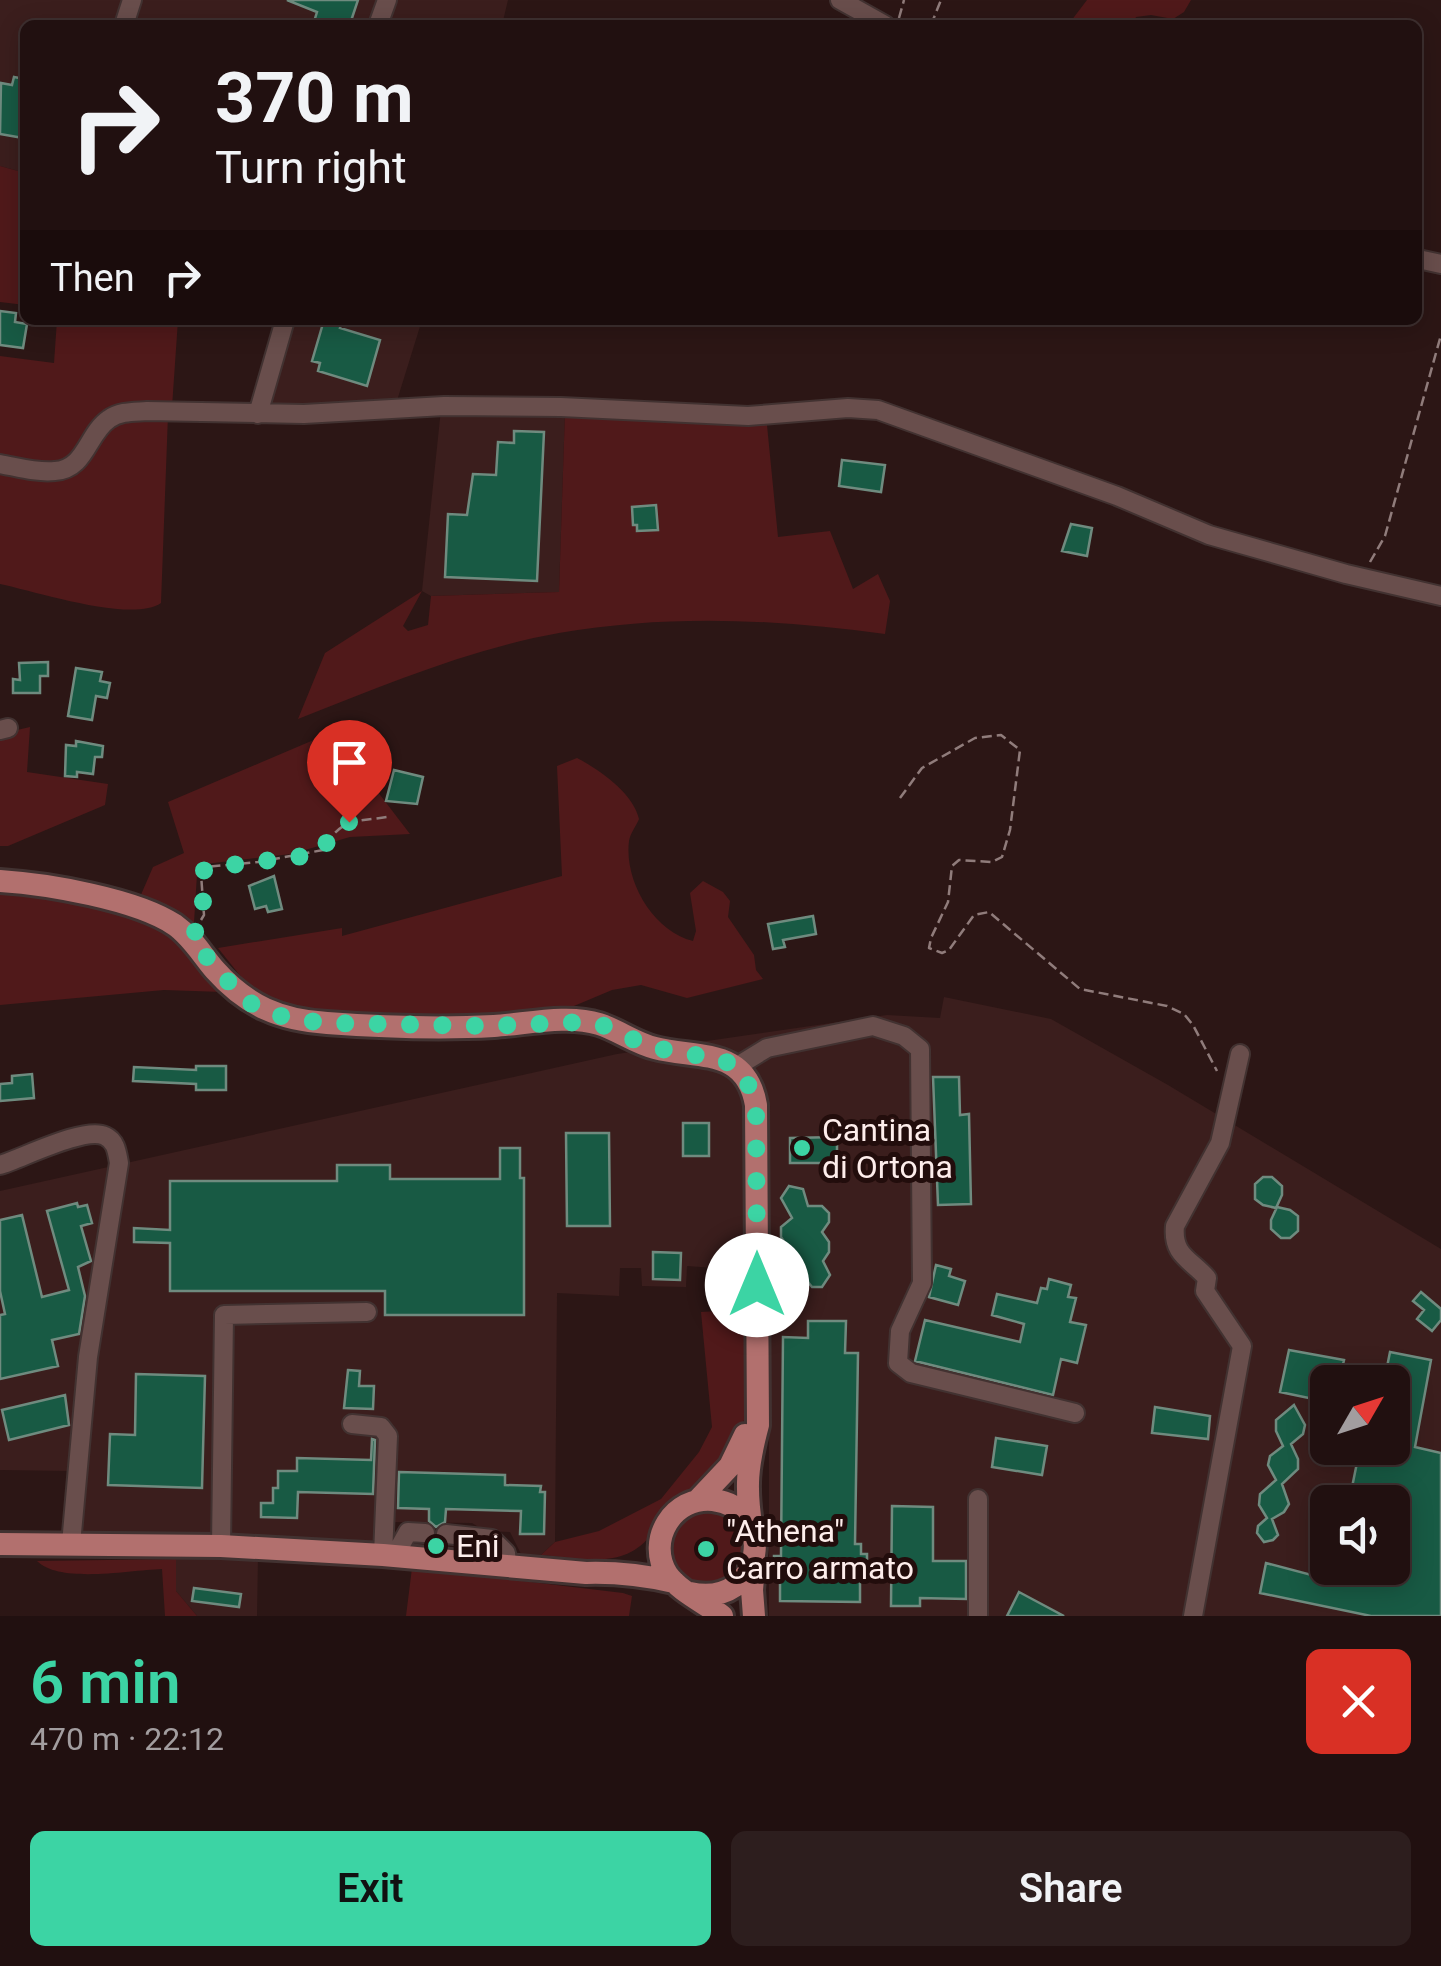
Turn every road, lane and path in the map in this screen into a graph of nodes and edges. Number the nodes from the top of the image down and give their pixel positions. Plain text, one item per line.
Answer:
1 (840, 0) edge
2 (876, 20) edge
3 (285, 325) edge
4 (1441, 335) edge
5 (258, 414) junction
6 (0, 464) edge
7 (1358, 577) junction
8 (1441, 596) edge
9 (900, 798) dead end
10 (387, 817) dead end
11 (0, 880) edge
12 (191, 939) junction
13 (1240, 1054) dead end
14 (736, 1067) junction
15 (1231, 1094) junction
16 (0, 1165) edge
17 (367, 1312) dead end
18 (757, 1394) junction
19 (1075, 1413) dead end
20 (352, 1424) dead end
21 (978, 1499) dead end
22 (698, 1500) junction
23 (662, 1530) junction
24 (425, 1533) dead end
25 (446, 1534) dead end
26 (753, 1542) junction
27 (0, 1544) edge
28 (71, 1544) junction
29 (221, 1546) junction
30 (390, 1556) junction
31 (507, 1566) junction
32 (615, 1572) junction
33 (701, 1602) edge
34 (752, 1613) edge
35 (978, 1616) edge
36 (1193, 1616) edge

1 - 2 street
3 - 5 street
4 - 7 path
5 - 6 street
5 - 7 street
7 - 8 street
9 - 15 path
10 - 12 path
11 - 12 main road
12 - 14 main road
13 - 15 street
14 - 18 main road
14 - 19 street
15 - 36 street
16 - 28 street
17 - 29 street
18 - 22 main road
18 - 26 main road
20 - 30 street
21 - 35 street
22 - 23 main road
22 - 26 main road
23 - 32 main road
23 - 33 main road
24 - 30 street
25 - 31 street
26 - 33 main road
26 - 34 main road
27 - 28 main road
28 - 29 main road
29 - 30 main road
30 - 31 main road
31 - 32 main road
32 - 33 main road

